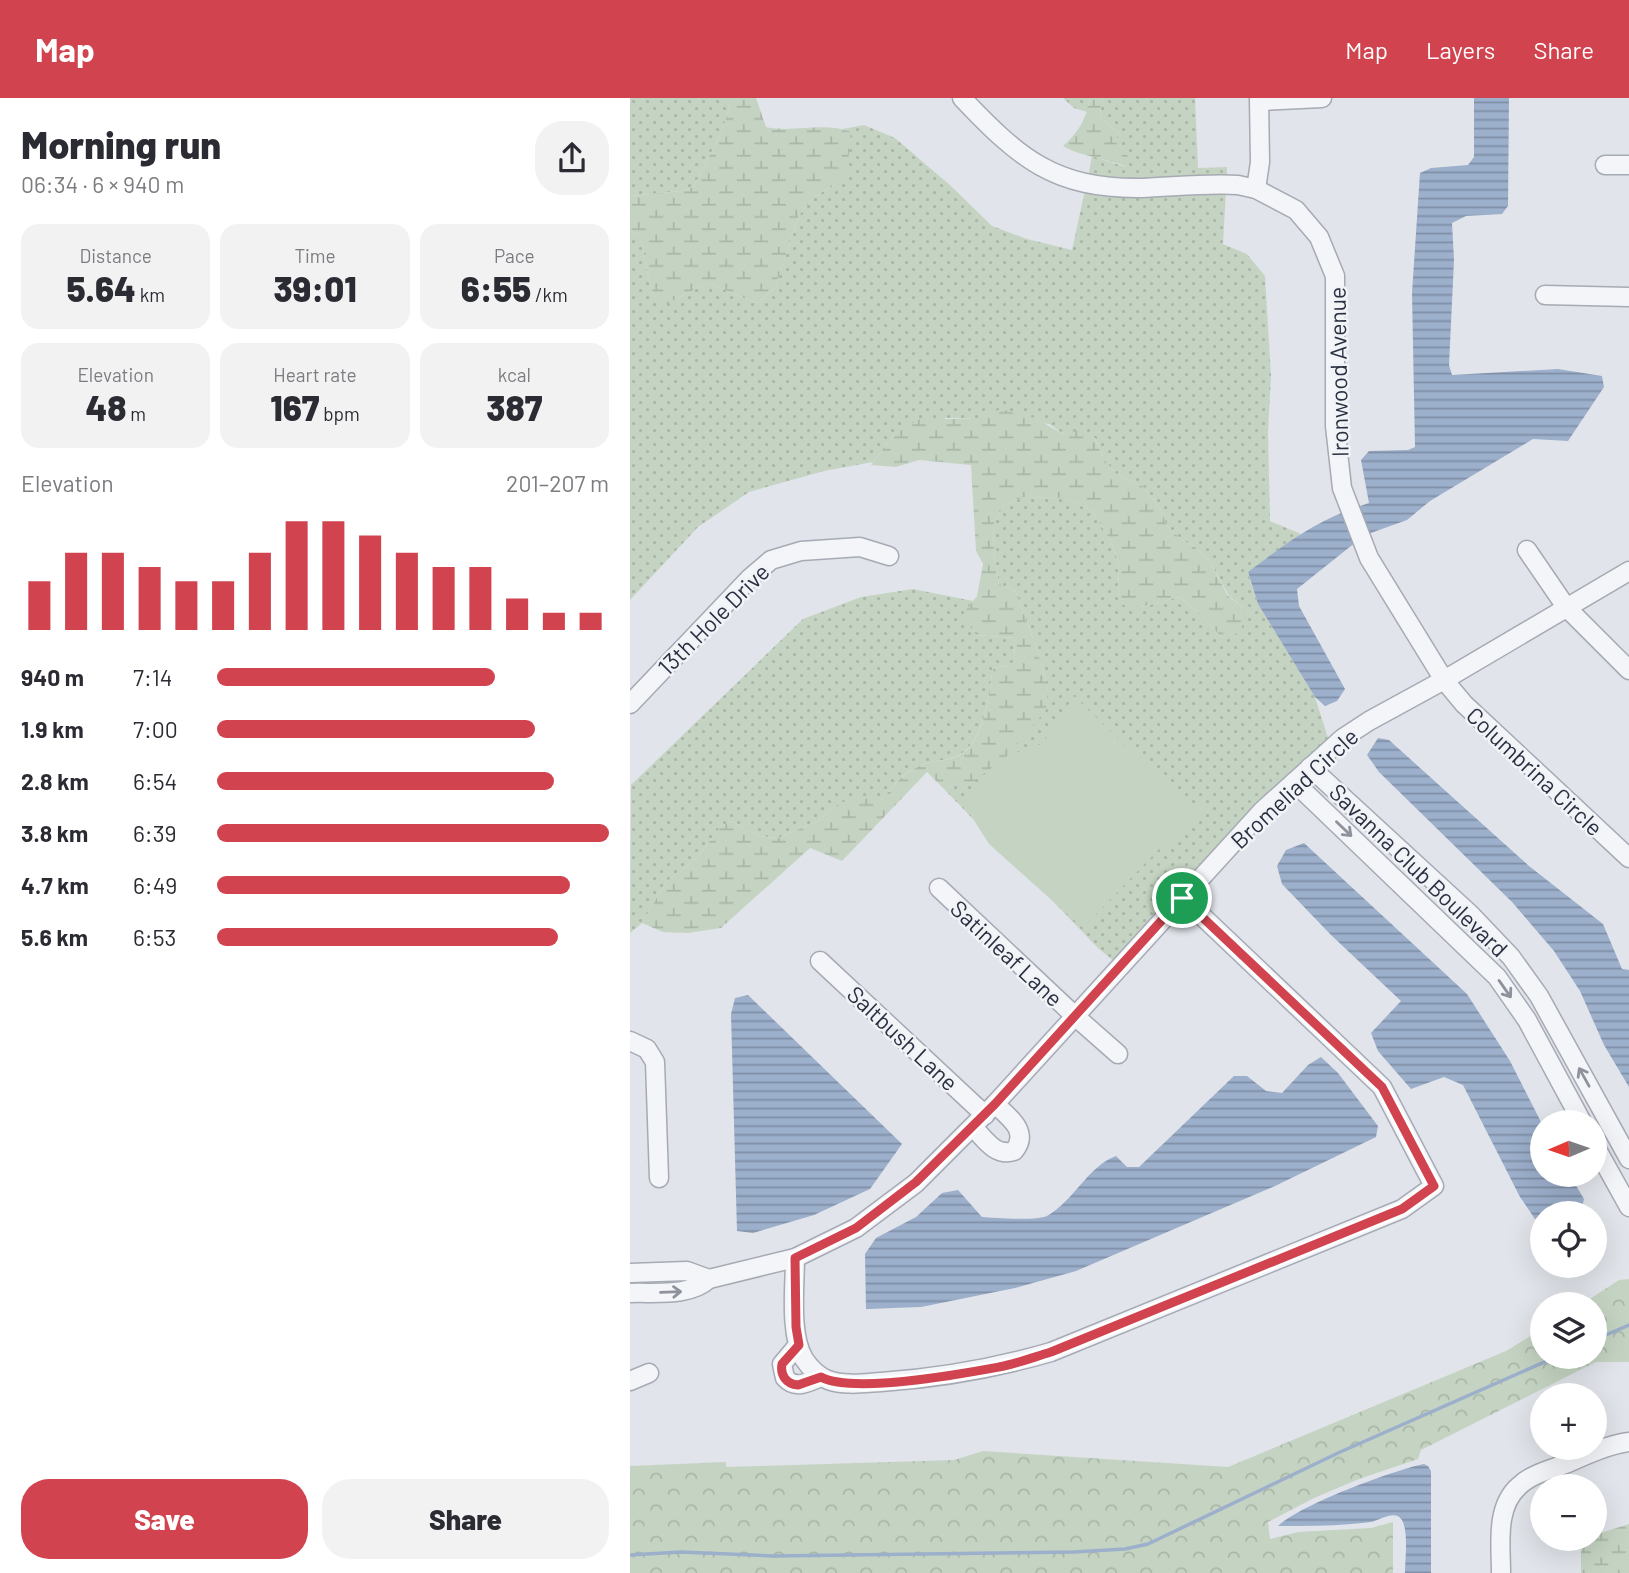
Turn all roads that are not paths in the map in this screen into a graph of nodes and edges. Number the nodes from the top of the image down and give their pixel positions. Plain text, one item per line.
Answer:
1 (962, 98) edge
2 (1322, 98) edge
3 (1259, 100) edge
4 (1605, 165) dead end
5 (1629, 165) edge
6 (1256, 189) junction
7 (1545, 295) dead end
8 (1629, 297) edge
9 (1527, 550) dead end
10 (889, 556) dead end
11 (1629, 571) edge
12 (1566, 607) junction
13 (1629, 670) edge
14 (1444, 680) junction
15 (630, 704) edge
16 (1310, 767) junction
17 (1294, 782) junction
18 (1629, 858) edge
19 (939, 888) dead end
20 (1182, 898) junction
21 (820, 961) dead end
22 (1076, 1017) junction
23 (630, 1041) edge
24 (1118, 1054) dead end
25 (1576, 1110) edge
26 (985, 1116) junction
27 (1629, 1158) edge
28 (1607, 1167) edge
29 (659, 1178) dead end
30 (1629, 1207) edge
31 (795, 1258) junction
32 (630, 1273) edge
33 (709, 1279) junction
34 (630, 1293) edge
35 (799, 1345) junction
36 (649, 1373) dead end
37 (821, 1377) junction
38 (630, 1381) edge
39 (1629, 1442) edge
40 (1501, 1573) edge

1 - 6 street, Ironwood Avenue
2 - 3 street
3 - 6 street
4 - 5 street
6 - 14 street, Ironwood Avenue
7 - 8 street
9 - 12 street
10 - 15 street, 13th Hole Drive
11 - 12 street, Bromeliad Circle
12 - 13 street
12 - 14 street, Bromeliad Circle
14 - 16 street, Bromeliad Circle
14 - 18 street, Columbrina Circle
16 - 17 street, Bromeliad Circle
27 -> 16 street, Savanna Club Boulevard
17 - 20 street, Bromeliad Circle
17 -> 25 street, Savanna Club Boulevard
19 - 22 street, Satinleaf Lane
20 - 22 street, Bromeliad Circle
20 - 37 street
21 - 26 street, Saltbush Lane
22 - 24 street, Satinleaf Lane
22 - 26 street, Bromeliad Circle
23 - 29 street
26 - 31 street, Bromeliad Circle
28 - 30 street
31 - 33 street, Bromeliad Circle
31 - 35 street
32 - 33 street, Bromeliad Circle
34 -> 33 street, Bromeliad Circle
35 - 37 street
35 - 37 street
36 - 38 street
39 - 40 street

